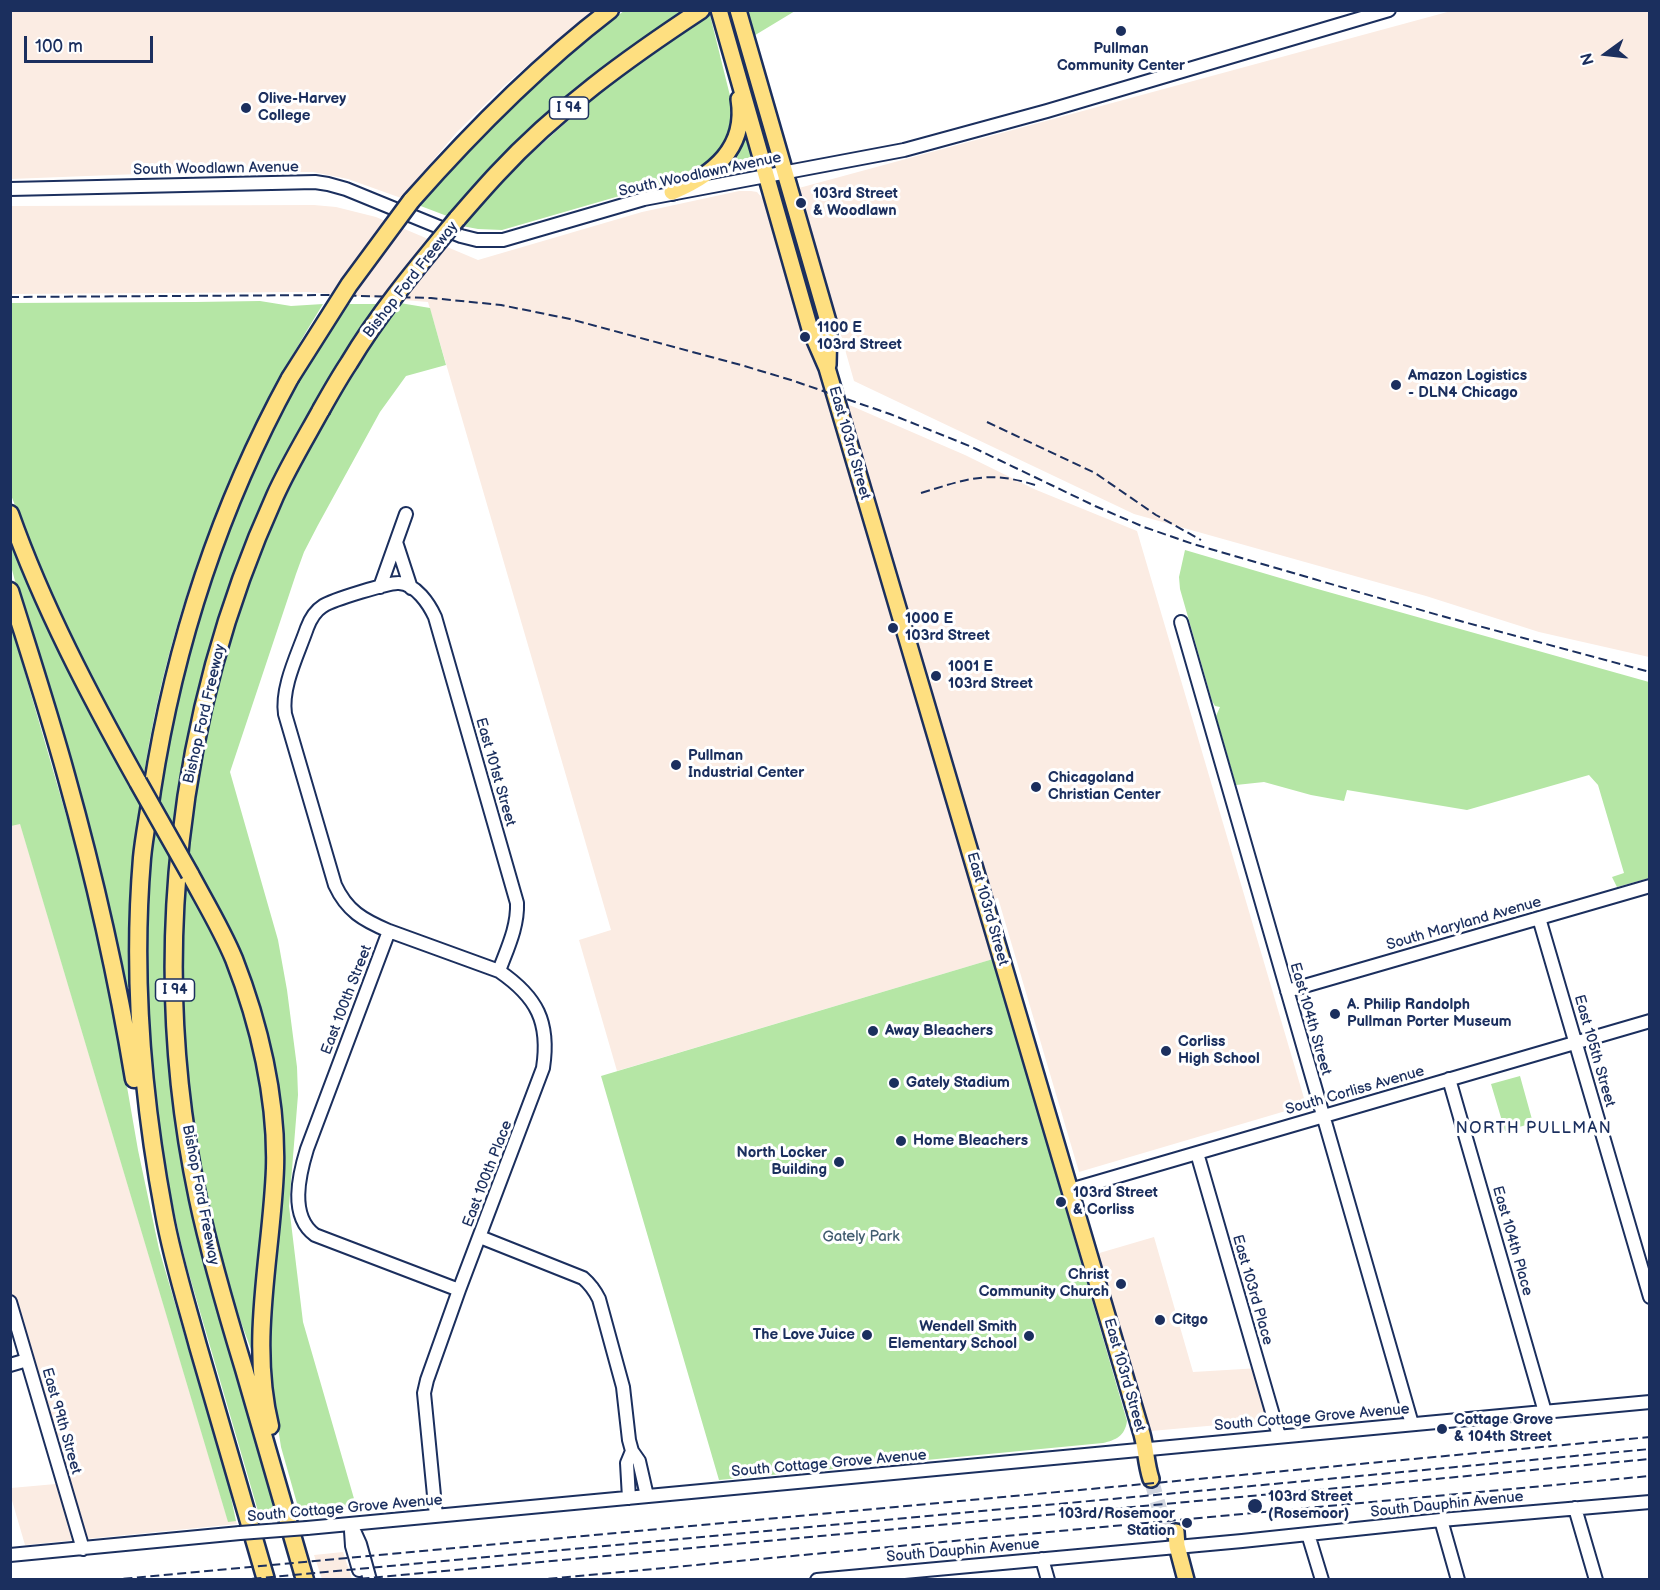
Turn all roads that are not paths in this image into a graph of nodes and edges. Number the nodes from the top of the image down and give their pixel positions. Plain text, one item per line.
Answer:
1 (610, 10) edge
2 (719, 10) edge
3 (738, 10) edge
4 (1389, 10) edge
5 (698, 12) edge
6 (733, 57) junction
7 (786, 172) junction
8 (767, 176) junction
9 (10, 189) edge
10 (672, 192) junction
11 (827, 368) junction
12 (10, 514) edge
13 (406, 514) dead end
14 (396, 542) junction
15 (380, 587) junction
16 (411, 588) junction
17 (10, 591) edge
18 (1181, 622) dead end
19 (1650, 886) edge
20 (1539, 918) junction
21 (389, 931) junction
22 (499, 971) junction
23 (1287, 991) junction
24 (1650, 1021) edge
25 (1575, 1043) junction
26 (1449, 1079) junction
27 (1323, 1117) junction
28 (1197, 1153) junction
29 (1070, 1190) junction
30 (164, 1214) junction
31 (480, 1238) junction
32 (459, 1290) junction
33 (1650, 1297) edge
34 (10, 1302) edge
35 (27, 1360) junction
36 (10, 1365) edge
37 (1650, 1402) edge
38 (1545, 1412) junction
39 (1412, 1424) junction
40 (1280, 1436) junction
41 (1146, 1449) junction
42 (632, 1451) junction
43 (1156, 1479) tunnel mouth
44 (647, 1496) junction
45 (629, 1498) junction
46 (1650, 1502) edge
47 (1575, 1508) junction
48 (436, 1516) junction
49 (1441, 1520) junction
50 (351, 1524) junction
51 (1308, 1534) junction
52 (1173, 1537) junction
53 (82, 1549) junction
54 (10, 1555) edge
55 (1042, 1559) junction
56 (910, 1575) edge
57 (266, 1580) edge
58 (305, 1580) edge
59 (313, 1580) edge
60 (362, 1580) edge
61 (370, 1580) edge
62 (817, 1580) edge
63 (1048, 1580) edge
64 (1186, 1580) edge
65 (1322, 1580) edge
66 (1458, 1580) edge
67 (1596, 1580) edge

1 - 30 highway, I 94, bridge
2 - 6 main road, East 103rd Street
3 - 7 main road, East 103rd Street
4 - 7 street, South Woodlawn Avenue
5 - 58 highway, Bishop Ford Freeway / I 94, bridge
6 - 8 main road, East 103rd Street
6 - 10 main road
7 - 8 street, South Woodlawn Avenue
7 - 11 main road, East 103rd Street
8 - 10 street, South Woodlawn Avenue
8 - 11 main road, East 103rd Street
9 - 10 street, South Woodlawn Avenue
11 - 29 main road, East 103rd Street
12 - 59 highway, bridge
13 - 14 street
14 - 15 street
14 - 16 street, East 101st Street
15 - 16 street
15 - 21 street, East 100th Street
16 - 22 street, East 101st Street
17 - 30 highway
18 - 23 street, East 104th Street
19 - 20 street, South Maryland Avenue
20 - 23 street, South Maryland Avenue
20 - 25 street, East 105th Street
21 - 22 street, East 100th Place
21 - 32 street, East 100th Street
22 - 31 street, East 100th Place
23 - 27 street, East 104th Street
24 - 25 street, South Corliss Avenue
25 - 26 street, South Corliss Avenue
25 - 33 street, East 105th Street
26 - 27 street, South Corliss Avenue
26 - 38 street, East 104th Place
27 - 28 street, South Corliss Avenue
27 - 39 street, East 104th Street
28 - 29 street, South Corliss Avenue
28 - 40 street, East 103rd Place
29 - 41 main road, East 103rd Street
30 - 57 highway, I 94
31 - 32 street, East 100th Place
31 - 42 street
32 - 48 street, East 100th Place
34 - 35 street, East 99th Street
35 - 36 street
35 - 53 street, East 99th Street
37 - 38 street, South Cottage Grove Avenue
38 - 39 street, South Cottage Grove Avenue
39 - 40 street, South Cottage Grove Avenue
40 - 41 street, South Cottage Grove Avenue
41 - 43 main road, East 103rd Street
41 - 44 street, South Cottage Grove Avenue
42 - 44 street
42 - 45 street
44 - 45 street, South Cottage Grove Avenue
45 - 48 street, South Cottage Grove Avenue
46 - 47 street, South Dauphin Avenue
47 - 49 street, South Dauphin Avenue
47 - 67 street
48 - 50 street, South Cottage Grove Avenue
49 - 51 street, South Dauphin Avenue
49 - 66 street
50 - 53 street, South Cottage Grove Avenue, bridge
50 - 60 street
50 - 61 street
51 - 52 street, South Dauphin Avenue
51 - 65 street
52 - 55 street, South Dauphin Avenue
52 - 64 main road
53 - 54 street, South Cottage Grove Avenue
55 - 56 street, South Dauphin Avenue
55 - 63 street
56 - 62 street, South Dauphin Avenue

